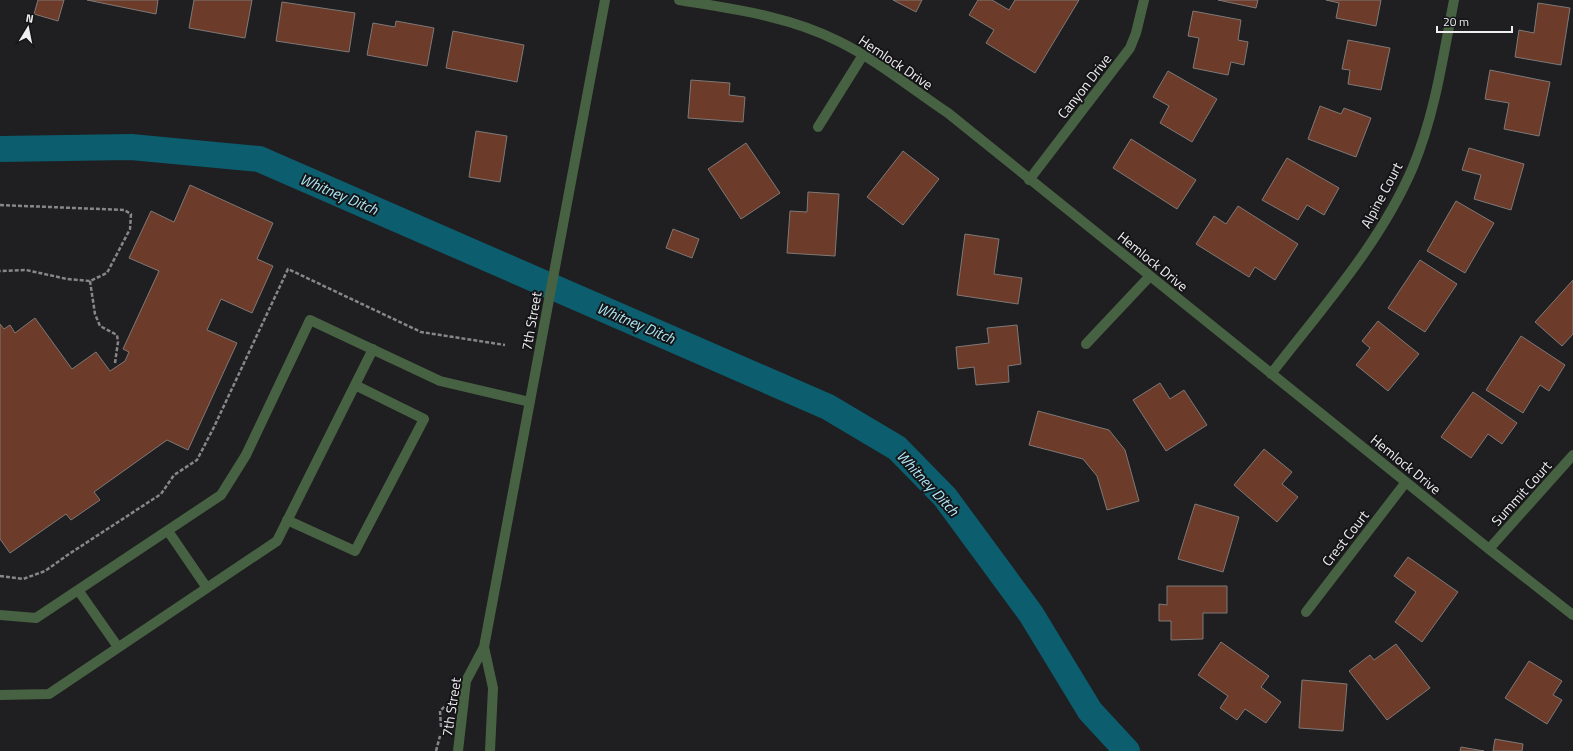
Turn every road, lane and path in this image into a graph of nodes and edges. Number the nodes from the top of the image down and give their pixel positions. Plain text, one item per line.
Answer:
1 (605, 0) edge
2 (679, 0) edge
3 (1144, 0) edge
4 (1454, 0) edge
5 (863, 55) junction
6 (818, 127) dead end
7 (1029, 180) junction
8 (0, 204) edge
9 (0, 271) edge
10 (1150, 276) junction
11 (90, 281) junction
12 (1086, 344) dead end
13 (505, 345) dead end
14 (373, 349) junction
15 (115, 363) dead end
16 (1271, 374) junction
17 (355, 385) junction
18 (530, 402) junction
19 (1573, 455) edge
20 (1406, 482) junction
21 (287, 520) junction
22 (168, 531) junction
23 (1489, 549) junction
24 (0, 576) edge
25 (207, 588) junction
26 (78, 590) junction
27 (1306, 612) dead end
28 (0, 615) edge
29 (1573, 615) edge
30 (118, 647) junction
31 (484, 647) junction
32 (0, 695) edge
33 (440, 711) dead end
34 (441, 728) dead end
35 (440, 734) dead end
36 (436, 751) edge
37 (458, 751) edge
38 (490, 751) edge

1 - 18 street, 7th Street
2 - 5 street, Hemlock Drive
3 - 7 street, Canyon Drive
4 - 16 street, Alpine Court
5 - 6 street
5 - 7 street, Hemlock Drive
7 - 10 street, Hemlock Drive
8 - 11 path
9 - 11 path
10 - 12 street
10 - 16 street, Hemlock Drive
11 - 15 path
13 - 24 path
14 - 17 street
14 - 18 street
14 - 22 street
16 - 20 street, Hemlock Drive
17 - 21 street
17 - 21 street
18 - 31 street, 7th Street
19 - 23 street, Summit Court
20 - 23 street, Hemlock Drive
20 - 27 street, Crest Court
21 - 25 street
22 - 25 street
22 - 26 street
23 - 29 street, Hemlock Drive
25 - 30 street
26 - 28 street
26 - 30 street
30 - 32 street
31 - 37 street, 7th Street
31 - 38 street, 7th Street
33 - 34 path
35 - 36 path

